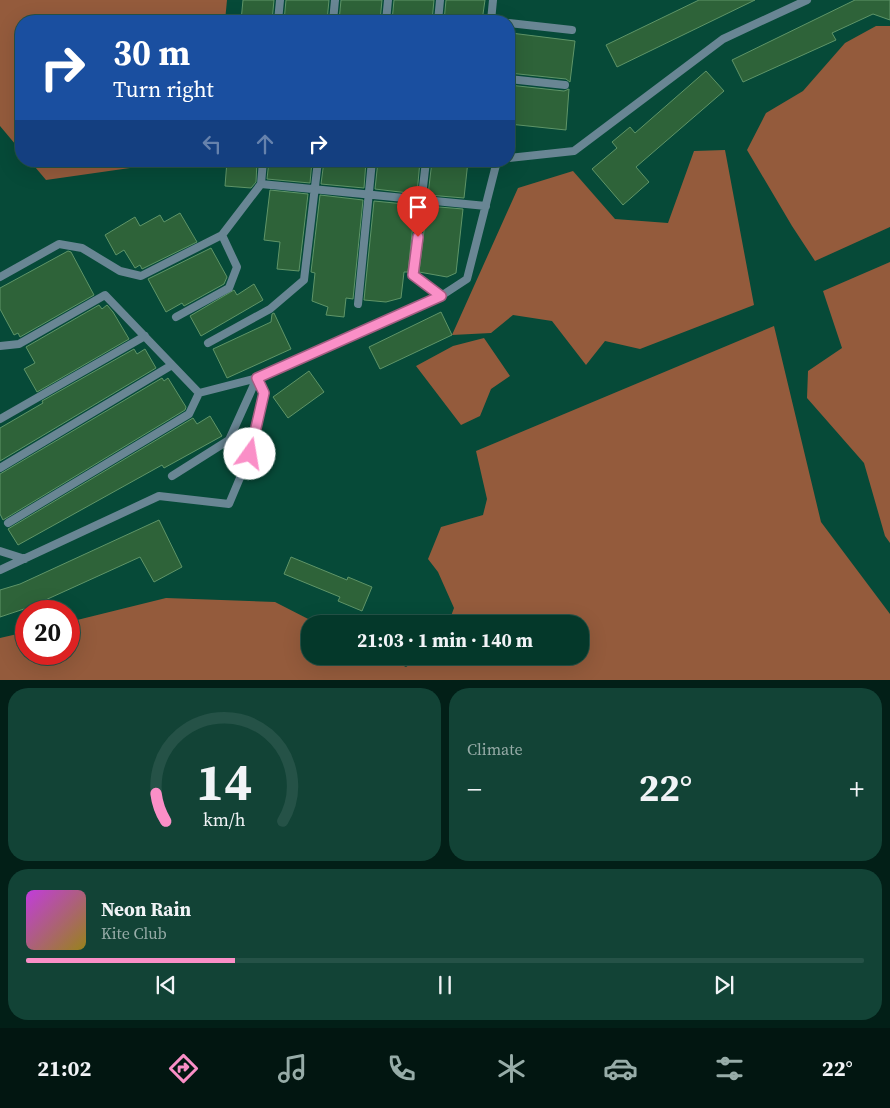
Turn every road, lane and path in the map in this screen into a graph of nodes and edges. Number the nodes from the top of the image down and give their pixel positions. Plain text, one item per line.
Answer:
1 (280, 0) edge
2 (335, 0) edge
3 (388, 0) edge
4 (440, 0) edge
5 (493, 0) edge
6 (807, 0) edge
7 (279, 15) edge
8 (334, 15) edge
9 (387, 15) edge
10 (439, 15) edge
11 (492, 15) edge
12 (515, 24) edge
13 (572, 30) dead end
14 (515, 80) edge
15 (565, 85) dead end
16 (515, 157) edge
17 (262, 167) edge
18 (317, 167) edge
19 (371, 167) edge
20 (425, 167) edge
21 (496, 167) edge
22 (261, 184) junction
23 (315, 189) junction
24 (369, 194) junction
25 (422, 199) junction
26 (486, 206) junction
27 (222, 235) junction
28 (0, 276) edge
29 (441, 296) junction
30 (358, 304) dead end
31 (176, 317) dead end
32 (145, 336) junction
33 (208, 343) dead end
34 (0, 346) edge
35 (172, 365) junction
36 (257, 378) junction
37 (199, 393) junction
38 (0, 419) edge
39 (0, 468) edge
40 (172, 476) dead end
41 (8, 522) dead end
42 (0, 551) edge
43 (25, 559) junction
44 (0, 570) edge

1 - 7 lane
2 - 8 lane
3 - 9 lane
4 - 10 lane
5 - 11 lane
6 - 16 lane
12 - 13 lane
14 - 15 lane
17 - 22 lane
18 - 23 lane
19 - 24 lane
20 - 25 lane
21 - 26 lane
22 - 23 lane
22 - 27 lane
23 - 24 lane
23 - 33 lane
24 - 25 lane
24 - 30 lane
25 - 26 lane
25 - 29 lane
26 - 29 lane
27 - 28 lane
27 - 31 lane
29 - 36 lane
32 - 34 lane
32 - 35 lane
32 - 38 lane
35 - 37 lane
35 - 39 lane
36 - 37 lane
36 - 40 lane
36 - 43 lane
37 - 41 lane
42 - 43 lane
43 - 44 lane

